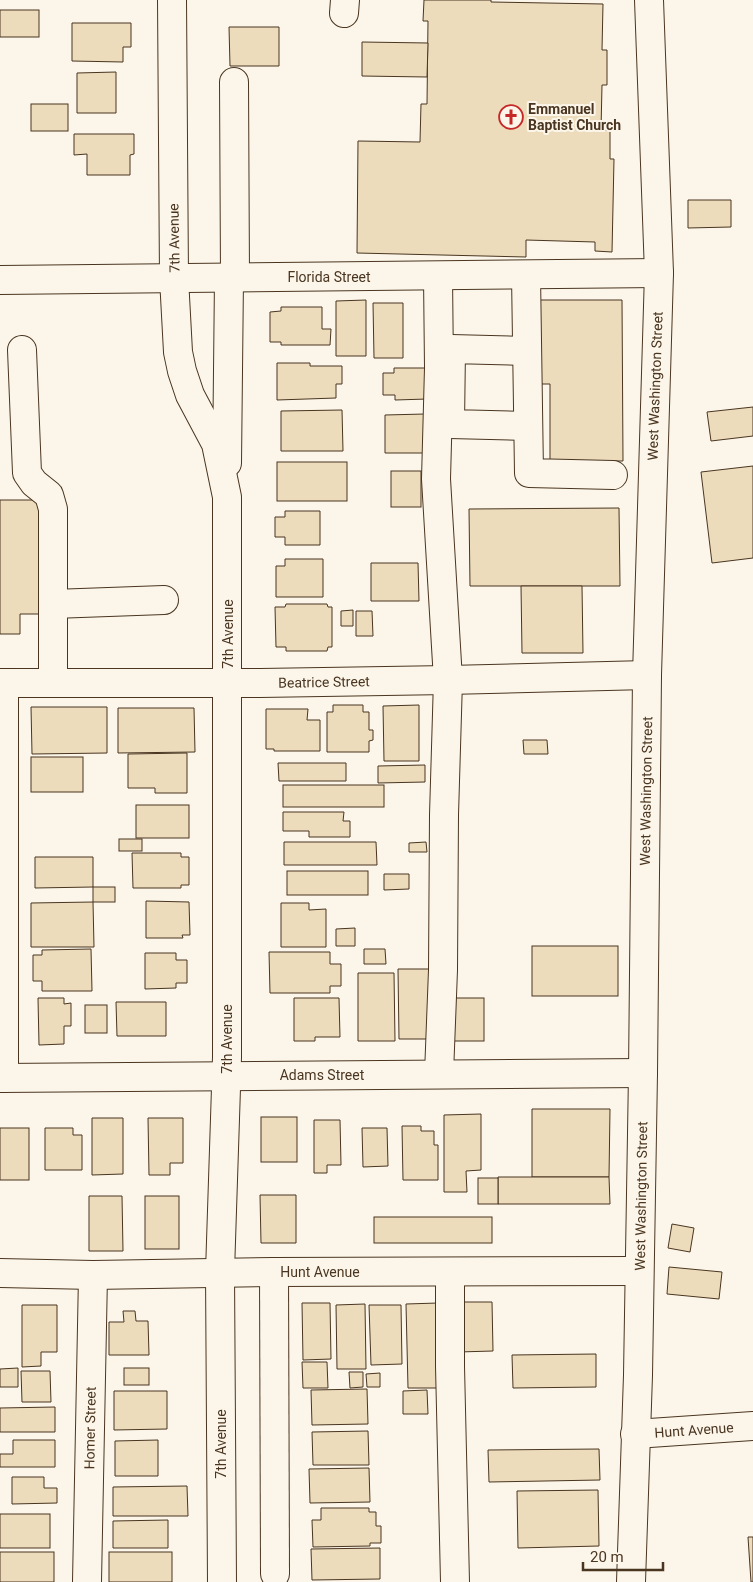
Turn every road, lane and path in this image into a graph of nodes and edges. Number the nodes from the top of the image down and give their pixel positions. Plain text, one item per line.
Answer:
1 (172, 0) edge
2 (649, 0) edge
3 (234, 82) dead end
4 (659, 273) junction
5 (526, 275) junction
6 (438, 276) junction
7 (174, 278) junction
8 (232, 278) junction
9 (0, 280) edge
10 (22, 350) dead end
11 (527, 351) junction
12 (528, 426) junction
13 (613, 475) dead end
14 (227, 497) junction
15 (164, 600) dead end
16 (53, 604) junction
17 (647, 675) junction
18 (448, 680) junction
19 (2, 683) edge
20 (53, 683) junction
21 (228, 683) junction
22 (643, 1073) junction
23 (439, 1074) junction
24 (227, 1075) junction
25 (2, 1078) edge
26 (220, 1272) junction
27 (274, 1272) junction
28 (450, 1272) junction
29 (639, 1272) junction
30 (0, 1274) edge
31 (92, 1275) junction
32 (753, 1426) edge
33 (635, 1434) junction
34 (275, 1574) dead end
35 (87, 1582) edge
36 (222, 1582) edge
37 (455, 1582) edge
38 (631, 1582) edge

1 - 7 street, 7th Avenue
2 - 4 street, West Washington Street
3 - 8 street, 7th Avenue
4 - 5 street, Florida Street
4 - 17 street, West Washington Street
5 - 6 street, Florida Street
5 - 11 street
6 - 8 street, Florida Street
6 - 18 street
7 - 8 street, Florida Street
7 - 9 street, Florida Street
7 - 14 street, 7th Avenue
8 - 14 street, 7th Avenue
10 - 16 street
11 - 12 street
11 - 12 street
12 - 13 street
14 - 21 street, 7th Avenue
15 - 16 street
16 - 20 street
17 - 18 street, Beatrice Street
17 - 22 street, West Washington Street
18 - 21 street, Beatrice Street
18 - 23 street
19 - 20 street, Beatrice Street
19 - 25 street
20 - 21 street, Beatrice Street
21 - 24 street, 7th Avenue
22 - 23 street, Adams Street
22 - 29 street, West Washington Street
23 - 24 street, Adams Street
24 - 25 street, Adams Street
24 - 26 street, 7th Avenue
26 - 27 street, Hunt Avenue
26 - 31 street, Hunt Avenue
26 - 36 street, 7th Avenue
27 - 28 street, Hunt Avenue
27 - 34 street
28 - 29 street, Hunt Avenue
28 - 37 street
29 - 33 street, West Washington Street
30 - 31 street, Hunt Avenue
31 - 35 street, Homer Street
32 - 33 street, Hunt Avenue
33 - 38 street, West Washington Street

